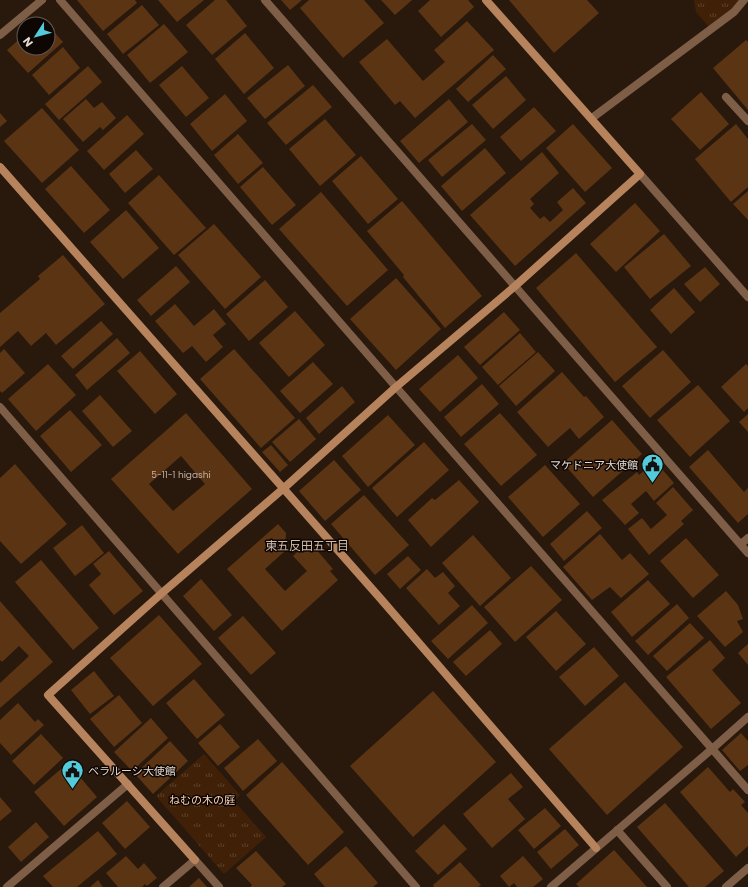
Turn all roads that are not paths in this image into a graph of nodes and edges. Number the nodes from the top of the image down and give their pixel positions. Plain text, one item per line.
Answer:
1 (42, 0) edge
2 (60, 0) edge
3 (265, 0) edge
4 (486, 0) edge
5 (744, 0) edge
6 (0, 35) edge
7 (726, 97) dead end
8 (592, 118) junction
9 (748, 121) edge
10 (0, 167) edge
11 (640, 174) junction
12 (514, 287) junction
13 (748, 297) edge
14 (396, 387) junction
15 (0, 407) edge
16 (284, 488) junction
17 (748, 538) edge
18 (741, 544) junction
19 (748, 553) edge
20 (162, 593) junction
21 (748, 717) edge
22 (712, 749) junction
23 (128, 784) junction
24 (748, 790) edge
25 (617, 830) junction
26 (596, 848) junction
27 (195, 860) junction
28 (748, 868) edge
29 (8, 887) edge
30 (163, 887) edge
31 (219, 887) edge
32 (416, 887) edge
33 (551, 887) edge
34 (667, 887) edge
35 (726, 887) edge

1 - 6 street
2 - 14 street
3 - 12 street
4 - 8 street
5 - 8 street
7 - 9 street
8 - 11 street
10 - 16 street
11 - 12 street
11 - 13 street
12 - 14 street
12 - 18 street
14 - 16 street
14 - 22 street
15 - 20 street
16 - 20 street
16 - 26 street
17 - 18 street
18 - 19 street
20 - 23 street
20 - 32 street
21 - 22 street
22 - 24 street
22 - 25 street
23 - 27 street
23 - 29 street
25 - 26 street
25 - 34 street
26 - 33 street
27 - 30 street
27 - 31 street
28 - 35 street

